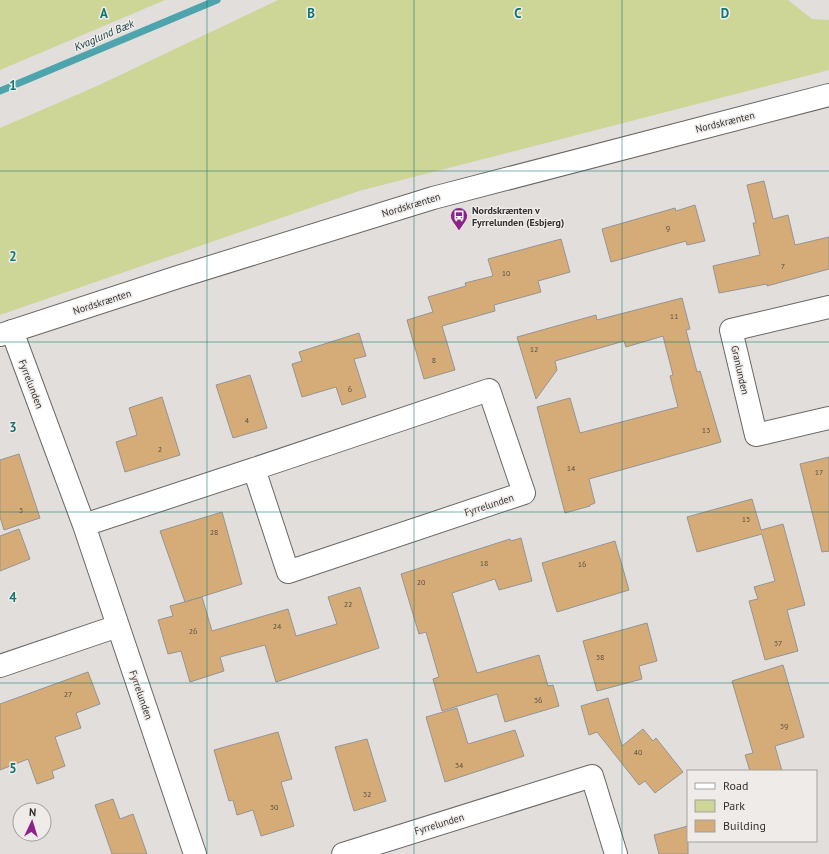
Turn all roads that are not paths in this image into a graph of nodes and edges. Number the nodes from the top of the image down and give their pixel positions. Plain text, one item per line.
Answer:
1 (829, 95) edge
2 (829, 307) edge
3 (6, 333) edge
4 (829, 418) edge
5 (254, 469) junction
6 (84, 525) junction
7 (118, 626) junction
8 (0, 666) edge
9 (369, 850) edge
10 (195, 854) edge
11 (343, 854) edge
12 (616, 854) edge

1 - 3 street, Nordskrænten
2 - 4 street, Granlunden
3 - 6 street, Fyrrelunden
5 - 5 street, Fyrrelunden
5 - 6 street, Fyrrelunden
6 - 7 street, Fyrrelunden
7 - 8 street
7 - 10 street, Fyrrelunden
9 - 11 street, Fyrrelunden
9 - 12 street, Fyrrelunden

